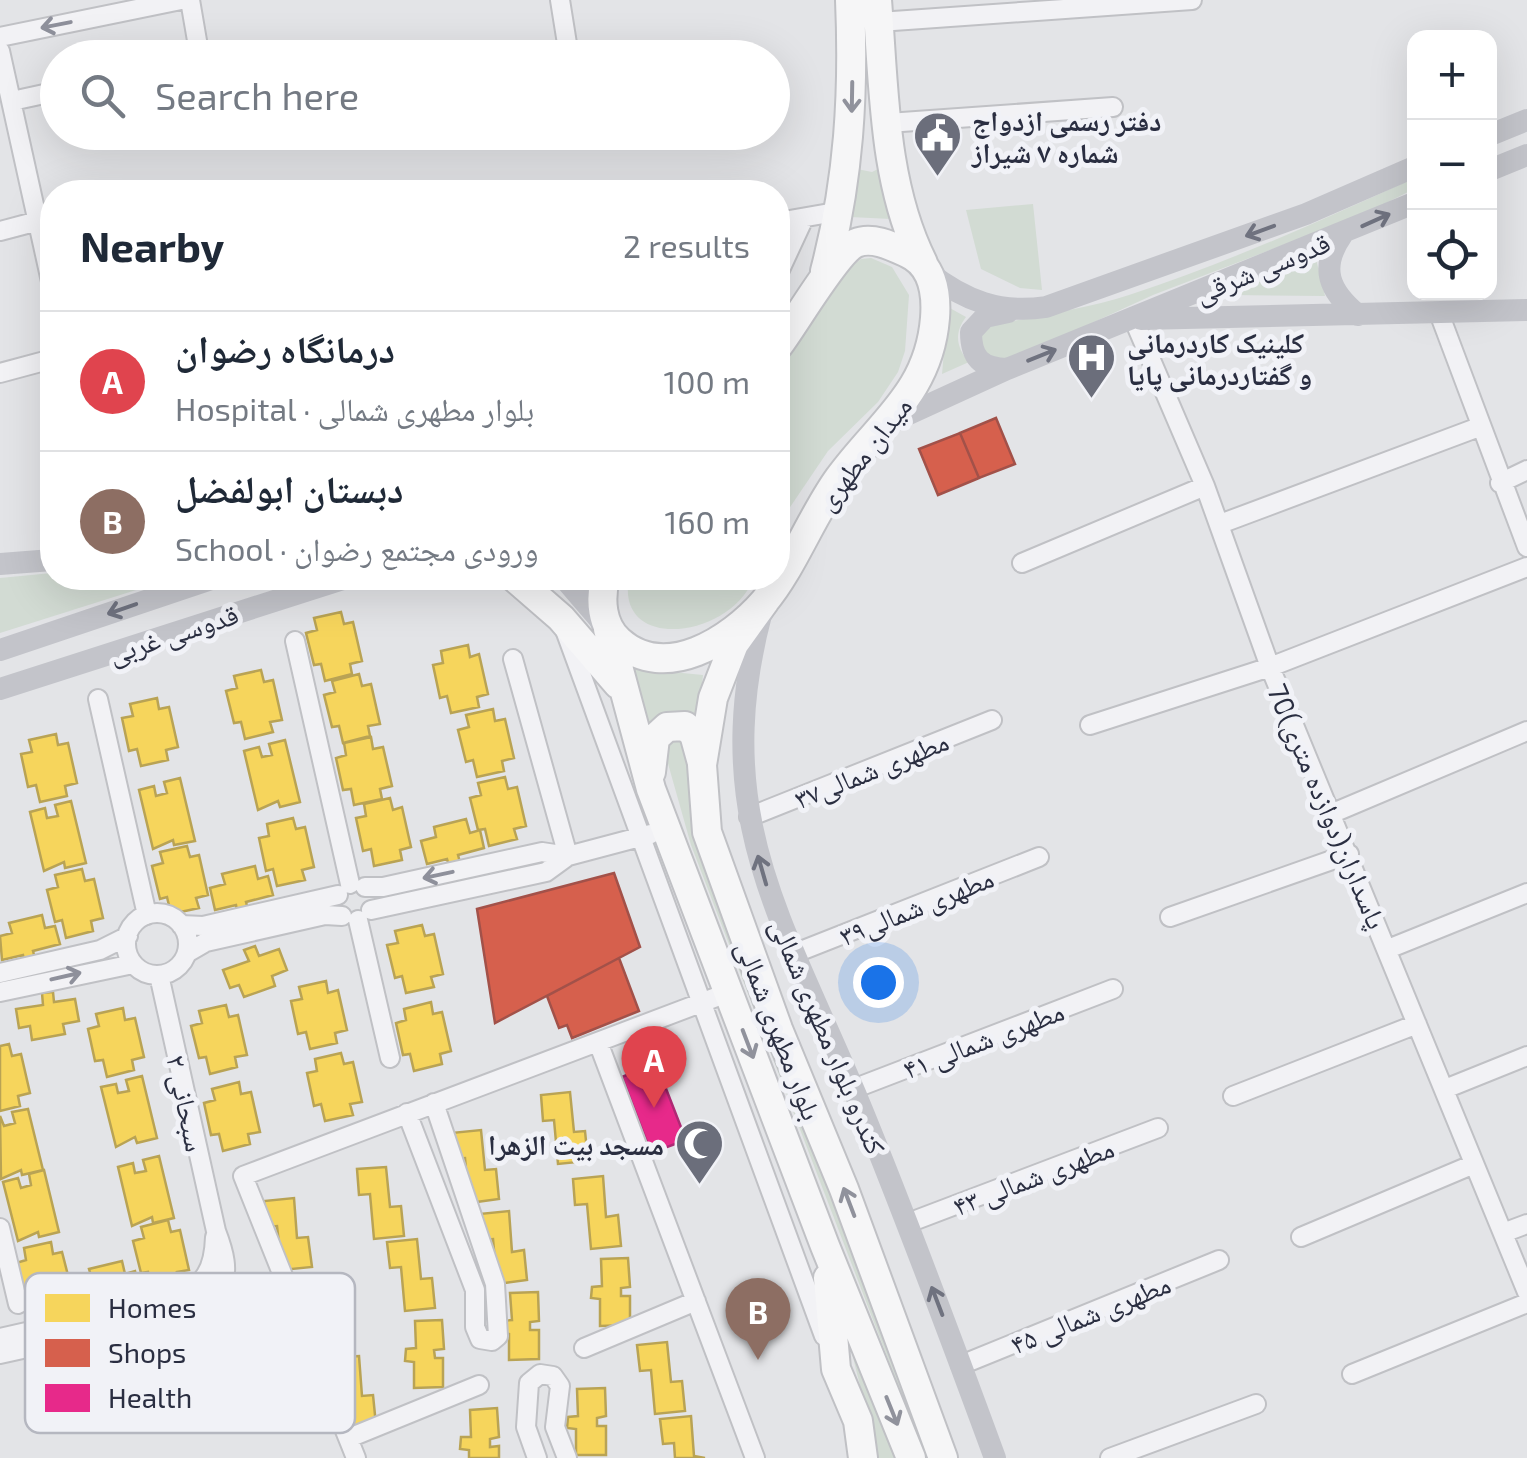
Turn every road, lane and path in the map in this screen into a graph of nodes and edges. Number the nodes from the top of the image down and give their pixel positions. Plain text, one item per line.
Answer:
1 (181, 0) edge
2 (190, 0) edge
3 (560, 0) edge
4 (850, 0) edge
5 (1192, 0) edge
6 (878, 11) edge
7 (0, 37) edge
8 (197, 40) edge
9 (566, 40) edge
10 (0, 51) edge
11 (40, 96) edge
12 (12, 101) junction
13 (1114, 107) dead end
14 (1527, 120) edge
15 (1497, 132) edge
16 (889, 133) junction
17 (849, 152) junction
18 (1527, 155) edge
19 (1497, 167) edge
20 (1407, 170) edge
21 (1407, 206) edge
22 (841, 211) junction
23 (804, 218) junction
24 (790, 220) edge
25 (38, 221) junction
26 (40, 227) edge
27 (0, 231) edge
28 (1342, 235) junction
29 (790, 248) edge
30 (926, 268) junction
31 (820, 287) junction
32 (1527, 310) edge
33 (1012, 311) junction
34 (1439, 313) junction
35 (1358, 316) junction
36 (1133, 318) junction
37 (790, 329) edge
38 (40, 362) edge
39 (1007, 370) junction
40 (0, 373) edge
41 (889, 423) junction
42 (1479, 426) junction
43 (1527, 470) edge
44 (1500, 482) junction
45 (1205, 486) junction
46 (1220, 524) junction
47 (1527, 547) edge
48 (790, 559) edge
49 (40, 561) edge
50 (1022, 563) dead end
51 (0, 564) edge
52 (1527, 567) edge
53 (178, 590) edge
54 (309, 590) edge
55 (529, 590) edge
56 (574, 590) edge
57 (604, 590) edge
58 (772, 590) edge
59 (765, 601) junction
60 (561, 618) junction
61 (608, 629) junction
62 (296, 641) dead end
63 (0, 650) edge
64 (513, 660) dead end
65 (1270, 667) junction
66 (0, 689) edge
67 (624, 691) junction
68 (98, 699) dead end
69 (992, 720) dead end
70 (1090, 725) dead end
71 (1527, 732) edge
72 (702, 764) junction
73 (651, 789) junction
74 (1333, 814) junction
75 (749, 817) junction
76 (654, 834) junction
77 (1350, 854) junction
78 (568, 856) junction
79 (1039, 858) dead end
80 (478, 876) junction
81 (351, 889) junction
82 (1523, 894) edge
83 (357, 915) junction
84 (147, 916) junction
85 (1170, 918) dead end
86 (181, 925) junction
87 (128, 936) junction
88 (1388, 950) junction
89 (187, 952) junction
90 (793, 954) junction
91 (133, 964) junction
92 (0, 974) edge
93 (159, 975) junction
94 (1112, 989) dead end
95 (0, 992) edge
96 (715, 998) junction
97 (1417, 1024) junction
98 (598, 1042) junction
99 (1527, 1056) edge
100 (390, 1058) dead end
101 (853, 1089) junction
102 (1445, 1089) junction
103 (1234, 1096) dead end
104 (434, 1103) junction
105 (407, 1113) junction
106 (1158, 1128) dead end
107 (1474, 1164) junction
108 (908, 1224) junction
109 (1527, 1224) edge
110 (0, 1228) edge
111 (1503, 1233) junction
112 (1301, 1236) dead end
113 (825, 1246) junction
114 (1220, 1260) dead end
115 (225, 1273) edge
116 (282, 1273) edge
117 (1527, 1292) edge
118 (696, 1301) junction
119 (18, 1304) dead end
120 (1527, 1304) edge
121 (25, 1334) edge
122 (0, 1338) edge
123 (25, 1347) edge
124 (584, 1348) dead end
125 (0, 1354) edge
126 (961, 1365) junction
127 (836, 1369) junction
128 (1352, 1374) dead end
129 (479, 1385) dead end
130 (1256, 1404) dead end
131 (347, 1433) edge
132 (349, 1438) junction
133 (356, 1458) edge
134 (538, 1458) edge
135 (567, 1458) edge
136 (755, 1458) edge
137 (863, 1458) edge
138 (911, 1458) edge
139 (943, 1458) edge
140 (994, 1458) edge
141 (1110, 1458) edge

1 -> 7 street
2 - 8 street
3 - 9 street
4 -> 17 main road
5 - 6 street
6 - 16 main road, میدان مطهری
10 - 12 street
11 - 12 street
12 - 25 street
13 - 16 street
14 - 15 main road
16 - 17 main road
16 - 30 main road, میدان مطهری
17 - 22 main road
18 - 19 main road
20 -> 33 main road, قدوسی شرقی
28 -> 21 main road, قدوسی شرقی
22 - 23 street
22 - 31 main road
23 - 24 street
23 - 29 street
25 - 26 street
25 - 27 street
28 - 35 main road
28 - 36 main road, قدوسی شرقی
30 - 31 main road
30 - 33 main road, قدوسی شرقی
30 - 41 main road, میدان مطهری
31 - 37 main road
32 - 34 main road
33 - 39 main road
34 - 35 main road
34 - 42 street
35 - 36 main road
39 -> 36 main road, قدوسی شرقی
36 - 45 street, 70پاسداران(دوازده متری)
38 - 40 street
39 - 41 main road, قدوسی شرقی
41 - 48 main road, میدان مطهری
42 - 44 street
42 - 46 street
43 - 44 street
44 - 47 street
45 - 46 street, 70پاسداران(دوازده متری)
45 - 50 street
46 - 65 street, 70پاسداران(دوازده متری)
49 - 51 main road
52 - 65 street
53 -> 63 main road, قدوسی غربی
54 - 66 main road, قدوسی غربی
55 - 60 main road
56 - 61 main road
57 - 61 main road
58 - 59 main road, میدان مطهری
59 - 61 main road, میدان مطهری
59 - 72 main road, بلوار مطهری شمالی
59 - 75 main road, کندرو بلوار مطهری شمالی
60 - 67 main road
60 - 76 street
61 - 67 main road, بلوار مطهری شمالی
62 - 81 street
64 - 78 street
65 - 70 street
65 - 74 street, 70پاسداران(دوازده متری)
67 - 73 main road, بلوار مطهری شمالی
68 - 84 street
69 - 75 street, مطهرى شمالى۳۷
71 - 74 street
72 - 73 main road
139 -> 72 main road, بلوار مطهری شمالی
73 - 76 main road, بلوار مطهری شمالی
74 - 77 street, 70پاسداران(دوازده متری)
90 -> 75 main road, کندرو بلوار مطهری شمالی
76 - 78 street
76 - 96 main road, بلوار مطهری شمالی
77 - 85 street
77 - 88 street, 70پاسداران(دوازده متری)
78 - 80 street
79 - 90 street, مطهرى شمالى۳۹
80 -> 81 street
80 - 83 street
81 - 83 street
81 - 83 street
81 - 86 street
82 - 88 street
83 - 89 street
83 - 100 street
84 - 86 street
84 - 87 street
86 - 89 street
87 - 91 street
87 - 92 street
88 - 97 street, 70پاسداران(دوازده متری)
89 - 93 street
90 - 101 main road, کندرو بلوار مطهری شمالی
91 - 93 street
95 -> 91 street
93 - 115 street, سبحانی ۲
94 - 101 street, ۴۱ مطهرى شمالى
96 - 98 street
96 -> 113 main road, بلوار مطهری شمالی
96 - 127 street
97 - 102 street, 70پاسداران(دوازده متری)
97 - 103 street
98 - 104 street
98 - 118 street
99 - 102 street
101 - 108 main road, کندرو بلوار مطهری شمالی
102 - 107 street, 70پاسداران(دوازده متری)
104 - 105 street
104 - 105 street
105 - 116 street
106 - 108 street, مطهرى شمالى ۴۳
107 - 111 street, 70پاسداران(دوازده متری)
107 - 112 street
126 -> 108 main road, کندرو بلوار مطهری شمالی
109 - 111 street
110 - 119 street
111 - 117 street, 70پاسداران(دوازده متری)
113 - 127 main road
113 -> 138 main road, بلوار مطهری شمالی
114 - 126 street, مطهرى شمالى ۴۵
118 - 124 street
118 - 136 street
120 - 128 street
121 - 122 street
123 - 125 street
126 - 140 main road, کندرو بلوار مطهری شمالی
127 - 137 main road
129 - 132 street
130 - 141 street
131 - 132 street
132 - 133 street
134 - 135 street

